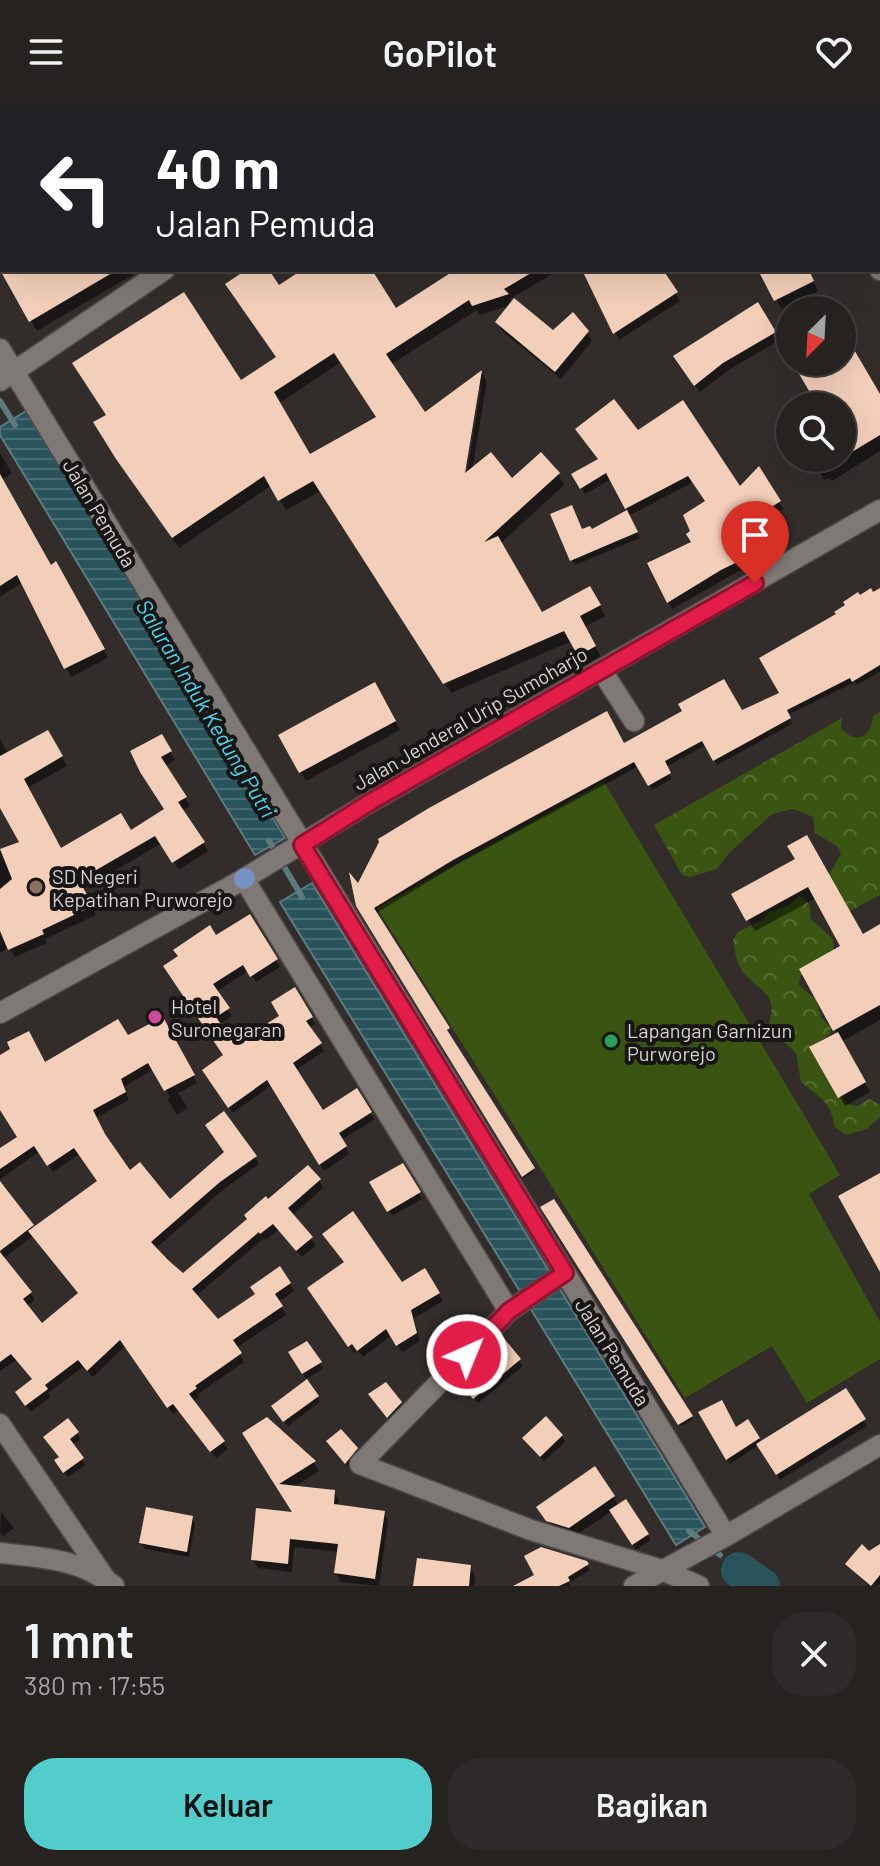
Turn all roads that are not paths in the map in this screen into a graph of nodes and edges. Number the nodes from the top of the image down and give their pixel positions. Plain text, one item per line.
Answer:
1 (161, 272) edge
2 (0, 349) edge
3 (7, 377) edge
4 (880, 510) edge
5 (602, 671) junction
6 (634, 721) dead end
7 (298, 847) junction
8 (245, 878) junction
9 (0, 1013) edge
10 (560, 1276) junction
11 (515, 1307) junction
12 (0, 1424) edge
13 (880, 1445) edge
14 (720, 1539) junction
15 (0, 1553) edge
16 (672, 1565) junction
17 (110, 1583) edge
18 (634, 1586) edge
19 (699, 1586) edge

1 - 3 street
2 - 3 street, Jalan Pemuda
3 - 7 street, Jalan Pemuda
4 - 5 street, Jalan Jenderal Urip Sumoharjo
5 - 6 street
5 - 7 street, Jalan Jenderal Urip Sumoharjo
7 - 8 street, Jalan Jenderal Urip Sumoharjo
7 - 10 street, Jalan Pemuda
8 - 9 street, Jalan Jenderal Urip Sumoharjo
8 - 11 street
10 - 11 street
10 - 14 street, Jalan Pemuda
11 - 16 street
12 - 17 street
13 - 14 street
14 - 16 street
15 - 17 street
16 - 18 street
16 - 19 street

